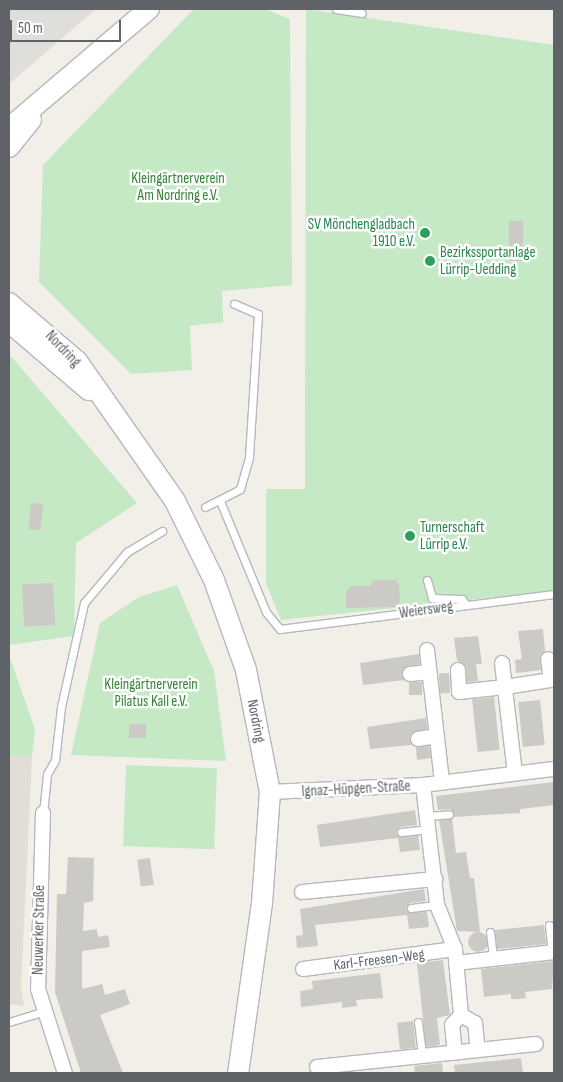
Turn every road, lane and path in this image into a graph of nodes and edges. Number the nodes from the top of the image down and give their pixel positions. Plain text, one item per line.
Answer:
1 (149, 9) edge
2 (336, 9) edge
3 (362, 13) dead end
4 (48, 98) junction
5 (9, 128) edge
6 (9, 147) edge
7 (9, 293) edge
8 (9, 304) edge
9 (234, 304) dead end
10 (34, 320) junction
11 (9, 322) edge
12 (106, 404) junction
13 (220, 501) junction
14 (206, 507) dead end
15 (162, 530) dead end
16 (427, 580) dead end
17 (554, 594) edge
18 (466, 604) junction
19 (427, 650) dead end
20 (548, 659) dead end
21 (502, 663) dead end
22 (458, 670) dead end
23 (429, 672) junction
24 (410, 674) dead end
25 (505, 686) junction
26 (437, 736) junction
27 (418, 739) dead end
28 (554, 770) edge
29 (515, 773) junction
30 (442, 781) junction
31 (423, 785) junction
32 (270, 792) junction
33 (43, 814) joint
34 (449, 814) dead end
35 (429, 822) junction
36 (401, 832) dead end
37 (434, 879) junction
38 (302, 892) dead end
39 (437, 905) junction
40 (410, 908) dead end
41 (549, 925) dead end
42 (490, 932) dead end
43 (553, 952) edge
44 (456, 956) junction
45 (493, 958) junction
46 (303, 969) dead end
47 (45, 1011) junction
48 (461, 1015) junction
49 (9, 1022) edge
50 (418, 1022) dead end
51 (536, 1044) dead end
52 (478, 1050) junction
53 (455, 1053) junction
54 (422, 1056) junction
55 (317, 1067) dead end
56 (65, 1073) edge
57 (238, 1073) edge

1 - 4 main road
2 - 3 lane
4 - 5 main road
4 - 6 main road
7 - 10 main road
8 - 10 main road, Nordring
9 - 13 lane
10 - 12 main road, Nordring
11 - 12 main road, Nordring
12 - 32 main road, Nordring
13 - 14 lane
13 - 18 lane, Weiersweg
15 - 33 lane
16 - 18 lane
17 - 18 lane, Weiersweg
19 - 23 street
20 - 25 street
21 - 25 street
22 - 25 street
23 - 24 street
23 - 26 street
25 - 29 street
26 - 27 street
26 - 30 street
28 - 29 street, Ignaz-Hüpgen-Straße
29 - 30 street, Ignaz-Hüpgen-Straße
30 - 31 street, Ignaz-Hüpgen-Straße
31 - 32 street, Ignaz-Hüpgen-Straße
31 - 35 street
32 - 57 main road, Nordring
33 - 47 street, Neuwerker Straße
34 - 35 lane
35 - 36 lane
35 - 37 street
37 - 38 street
37 - 39 street
39 - 40 lane
39 - 44 street
41 - 43 lane
42 - 45 lane
43 - 45 street, Karl-Freesen-Weg
44 - 45 street, Karl-Freesen-Weg
44 - 46 street, Karl-Freesen-Weg
44 - 48 street
47 - 49 lane
47 - 56 street, Neuwerker Straße
48 - 52 street
48 - 53 street
50 - 54 lane
51 - 52 street
52 - 53 street
53 - 54 street
54 - 55 street

